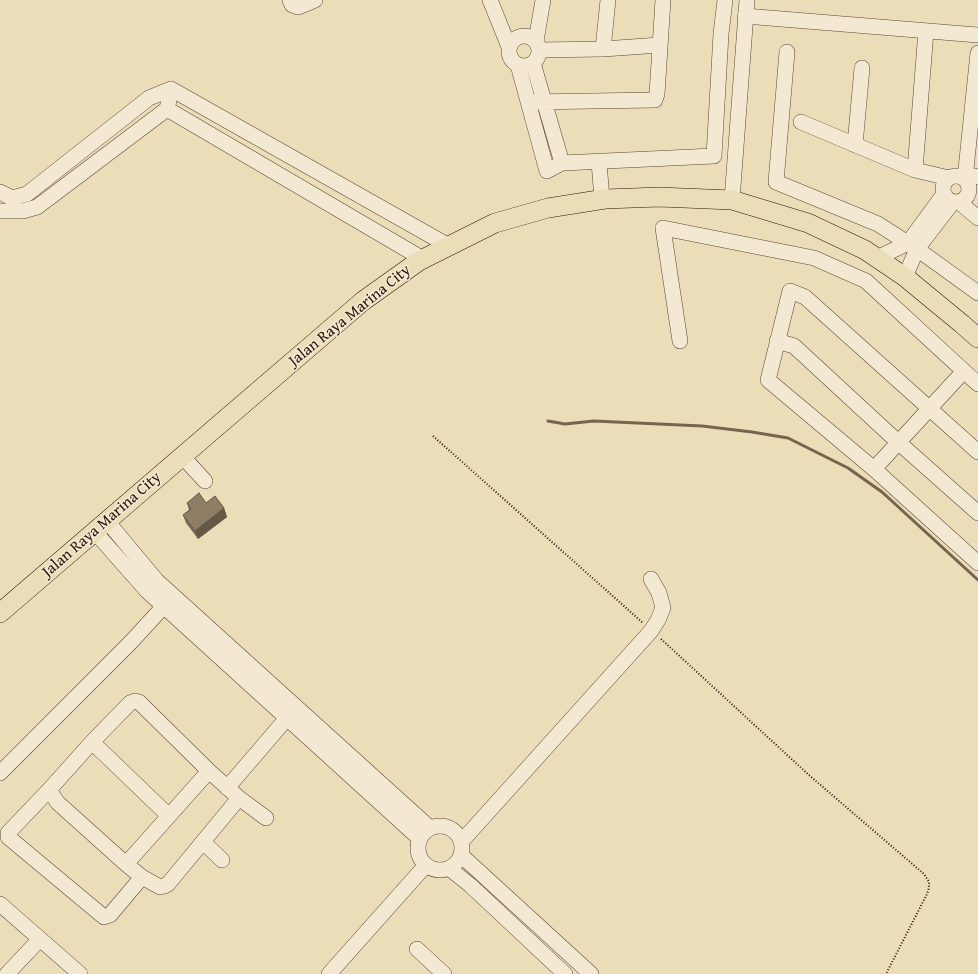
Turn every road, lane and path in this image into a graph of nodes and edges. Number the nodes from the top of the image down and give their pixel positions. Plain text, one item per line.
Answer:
1 (290, 0) edge
2 (315, 0) edge
3 (490, 0) edge
4 (543, 0) edge
5 (608, 0) edge
6 (663, 0) edge
7 (725, 0) edge
8 (747, 0) edge
9 (745, 16) junction
10 (926, 31) junction
11 (721, 34) junction
12 (978, 35) edge
13 (743, 37) junction
14 (660, 45) junction
15 (509, 47) junction
16 (604, 49) junction
17 (536, 51) junction
18 (787, 52) dead end
19 (978, 53) edge
20 (518, 65) junction
21 (862, 68) dead end
22 (171, 89) junction
23 (529, 102) junction
24 (545, 102) junction
25 (167, 109) junction
26 (801, 122) dead end
27 (250, 134) junction
28 (855, 145) junction
29 (239, 151) junction
30 (714, 156) junction
31 (735, 156) junction
32 (599, 162) junction
33 (562, 164) junction
34 (915, 170) junction
35 (949, 178) junction
36 (972, 178) edge
37 (0, 192) edge
38 (602, 199) junction
39 (952, 199) junction
40 (732, 200) junction
41 (0, 211) edge
42 (978, 218) edge
43 (449, 246) junction
44 (913, 246) junction
45 (877, 258) junction
46 (423, 259) junction
47 (905, 277) junction
48 (978, 293) edge
49 (978, 338) edge
50 (680, 341) dead end
51 (777, 341) junction
52 (964, 371) junction
53 (978, 384) edge
54 (929, 408) junction
55 (433, 436) dead end
56 (898, 442) junction
57 (978, 452) edge
58 (182, 456) junction
59 (874, 469) junction
60 (205, 481) dead end
61 (978, 513) edge
62 (101, 527) junction
63 (978, 563) edge
64 (650, 579) dead end
65 (164, 606) junction
66 (0, 613) edge
67 (651, 630) junction
68 (291, 713) junction
69 (92, 742) junction
70 (209, 771) junction
71 (0, 773) edge
72 (227, 788) junction
73 (49, 790) junction
74 (239, 798) junction
75 (169, 816) junction
76 (266, 818) dead end
77 (425, 834) junction
78 (462, 840) junction
79 (203, 842) junction
80 (462, 856) junction
81 (222, 860) dead end
82 (126, 864) junction
83 (426, 865) junction
84 (450, 869) junction
85 (142, 878) junction
86 (2, 909) edge
87 (40, 939) junction
88 (416, 949) dead end
89 (434, 971) edge
90 (77, 973) edge
91 (7, 974) edge
92 (329, 974) edge
93 (565, 974) edge
94 (591, 974) edge
95 (886, 974) edge

1 - 2 street
3 - 15 street
4 - 17 street
5 - 16 street
6 - 14 street
7 - 11 street
8 - 9 street
9 - 10 street
9 - 13 street
10 - 12 street
10 - 34 street
11 - 13 street
11 - 30 street
13 - 31 street
14 - 16 street
14 - 24 street
15 - 17 street
15 - 20 street
16 - 17 street
17 - 20 street
17 - 24 street
18 - 44 street
19 - 36 street
20 - 23 street
21 - 28 street
22 - 25 street
22 - 27 street
22 - 37 street
23 - 24 street
23 - 33 street
24 - 33 street
25 - 29 street
25 - 41 street
26 - 28 street
27 - 29 street
27 - 43 street
28 - 34 street
29 - 46 street
30 - 31 street
30 - 32 street
31 - 40 street
32 - 33 street
32 - 38 street
34 - 35 street
35 - 36 street
35 - 39 street
36 - 39 street
38 - 40 main road, Jalan Raya Marina City
38 - 43 main road, Jalan Raya Marina City
39 - 42 street
39 - 44 street
40 - 45 main road, Jalan Raya Marina City
43 - 46 main road, Jalan Raya Marina City
44 - 45 street
44 - 47 street
44 - 48 street
45 - 47 main road, Jalan Raya Marina City
46 - 58 main road, Jalan Raya Marina City
47 - 49 main road, Jalan Raya Marina City
50 - 52 street
51 - 54 street
51 - 56 street
51 - 59 street
52 - 53 street
52 - 54 street
54 - 56 street
54 - 57 street
55 - 67 path
56 - 59 street
56 - 61 street
58 - 60 street
58 - 62 main road, Jalan Raya Marina City
59 - 63 street
62 - 65 street
62 - 66 main road, Jalan Raya Marina City
62 - 68 street
64 - 67 street
65 - 68 street
65 - 71 street
67 - 78 street
67 - 95 path
68 - 72 street
68 - 77 street
69 - 70 street
69 - 73 street
69 - 75 street
70 - 72 street
70 - 75 street
72 - 74 street
73 - 82 street
73 - 85 street
74 - 76 street
74 - 79 street
75 - 82 street
77 - 78 street
77 - 83 street
78 - 80 street
79 - 81 street
79 - 85 street
80 - 84 street
80 - 94 street
82 - 85 street
83 - 84 street
83 - 92 street
84 - 93 street
86 - 87 street
87 - 90 street
87 - 91 street
88 - 89 street

